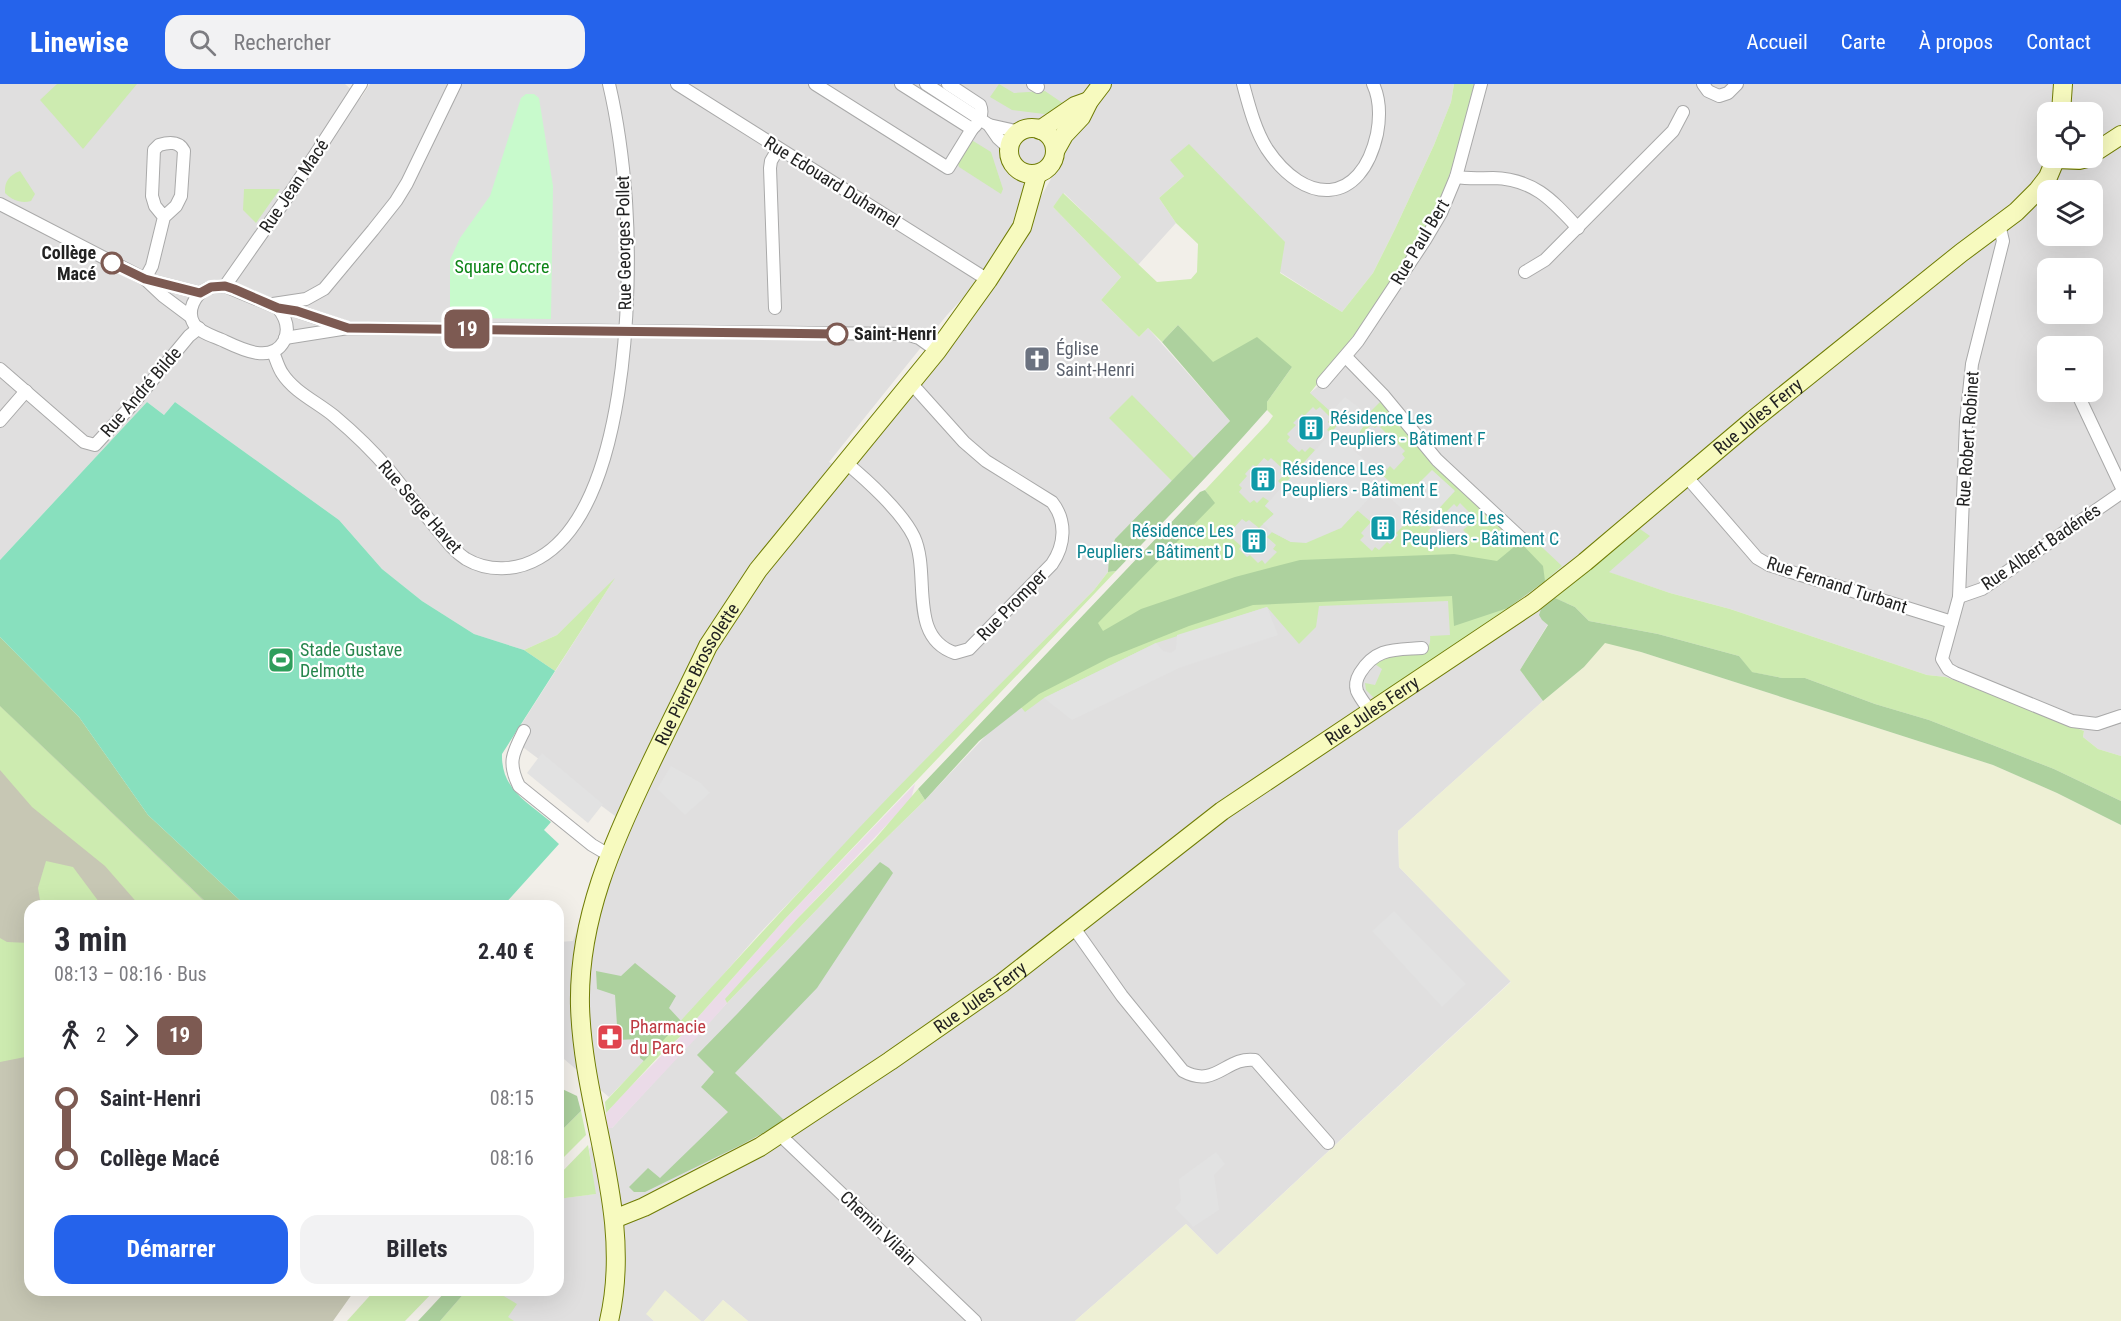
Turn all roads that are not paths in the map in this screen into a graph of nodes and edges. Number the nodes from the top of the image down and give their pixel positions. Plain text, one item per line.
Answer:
1 (361, 84) edge
2 (455, 84) edge
3 (609, 84) edge
4 (677, 84) edge
5 (815, 84) edge
6 (901, 84) edge
7 (926, 84) edge
8 (948, 84) edge
9 (1102, 84) edge
10 (1244, 84) edge
11 (1373, 84) edge
12 (1481, 84) edge
13 (1703, 84) edge
14 (1737, 84) edge
15 (2063, 84) edge
16 (1089, 101) junction
17 (2062, 102) edge
18 (1683, 112) dead end
19 (985, 122) junction
20 (972, 129) junction
21 (1040, 130) junction
22 (1020, 132) junction
23 (2121, 135) edge
24 (2103, 147) edge
25 (1009, 148) junction
26 (778, 149) junction
27 (1055, 151) junction
28 (2052, 168) edge
29 (1028, 172) junction
30 (1456, 177) junction
31 (0, 204) edge
32 (164, 218) junction
33 (1999, 224) junction
34 (1578, 228) junction
35 (1525, 272) dead end
36 (145, 279) junction
37 (988, 280) junction
38 (225, 286) junction
39 (200, 293) junction
40 (275, 306) junction
41 (776, 308) dead end
42 (191, 317) junction
43 (199, 328) junction
44 (348, 328) junction
45 (624, 331) junction
46 (285, 338) junction
47 (937, 351) junction
48 (273, 352) junction
49 (1346, 357) junction
50 (0, 369) edge
51 (1323, 382) dead end
52 (911, 383) junction
53 (26, 391) junction
54 (2082, 402) edge
55 (0, 421) edge
56 (845, 462) junction
57 (1686, 476) junction
58 (2121, 486) edge
59 (2121, 493) edge
60 (1522, 539) dead end
61 (1959, 597) junction
62 (1952, 622) junction
63 (1422, 648) dead end
64 (1370, 711) junction
65 (2121, 716) edge
66 (524, 731) dead end
67 (609, 855) junction
68 (1074, 928) junction
69 (780, 1135) junction
70 (1328, 1143) dead end
71 (614, 1219) junction
72 (609, 1321) edge
73 (975, 1321) edge

1 - 38 street, Rue Jean Macé
2 - 40 street
3 - 45 street, Rue Georges Pollet
4 - 26 street, Rue Edouard Duhamel
5 - 20 street
6 - 20 street
7 - 19 street
8 - 19 street
9 - 16 street
10 - 11 street
12 - 30 street, Rue Paul Bert
13 - 14 street
15 - 17 street
16 - 21 street
16 - 27 street
18 - 34 street
19 - 20 street
19 - 22 street
19 - 25 street
21 - 22 street
21 - 27 street
22 - 25 street
23 - 24 street
25 - 29 street
26 - 37 street, Rue Edouard Duhamel
26 - 41 street
27 - 29 street
28 - 33 street, Rue Jules Ferry
29 - 37 street, Rue Pierre Brossolette
30 - 34 street
30 - 49 street, Rue Paul Bert
31 - 36 street
32 - 32 street
32 - 36 street
33 - 57 street, Rue Jules Ferry
33 - 61 street, Rue Robert Robinet
34 - 35 street
36 - 39 street
36 - 42 street
37 - 47 street, Rue Pierre Brossolette
38 - 39 street
38 - 40 street
39 - 42 street
40 - 44 street
40 - 46 street
42 - 43 street
43 - 48 street
43 - 53 street, Rue André Bilde
44 - 45 street
44 - 46 street
45 - 47 street
45 - 48 street, Rue Serge Havet
46 - 48 street
47 - 52 street, Rue Pierre Brossolette
49 - 51 street, Rue Paul Bert
49 - 60 street
50 - 53 street, Rue André Bilde
52 - 56 street, Rue Pierre Brossolette
52 - 56 street, Rue Promper
53 - 55 street
54 - 58 street
56 - 67 street, Rue Pierre Brossolette
57 - 62 street, Rue Fernand Turbant
57 - 64 street, Rue Jules Ferry
59 - 61 street, Rue Albert Badénés
61 - 62 street, Rue Robert Robinet
62 - 65 street, Rue Robert Robinet
63 - 64 street
64 - 68 street, Rue Jules Ferry
66 - 67 street
67 - 71 street, Rue Pierre Brossolette
68 - 69 street, Rue Jules Ferry
68 - 70 street
69 - 71 street, Rue Jules Ferry
69 - 73 street, Chemin Vilain
71 - 72 street, Rue Pierre Brossolette

